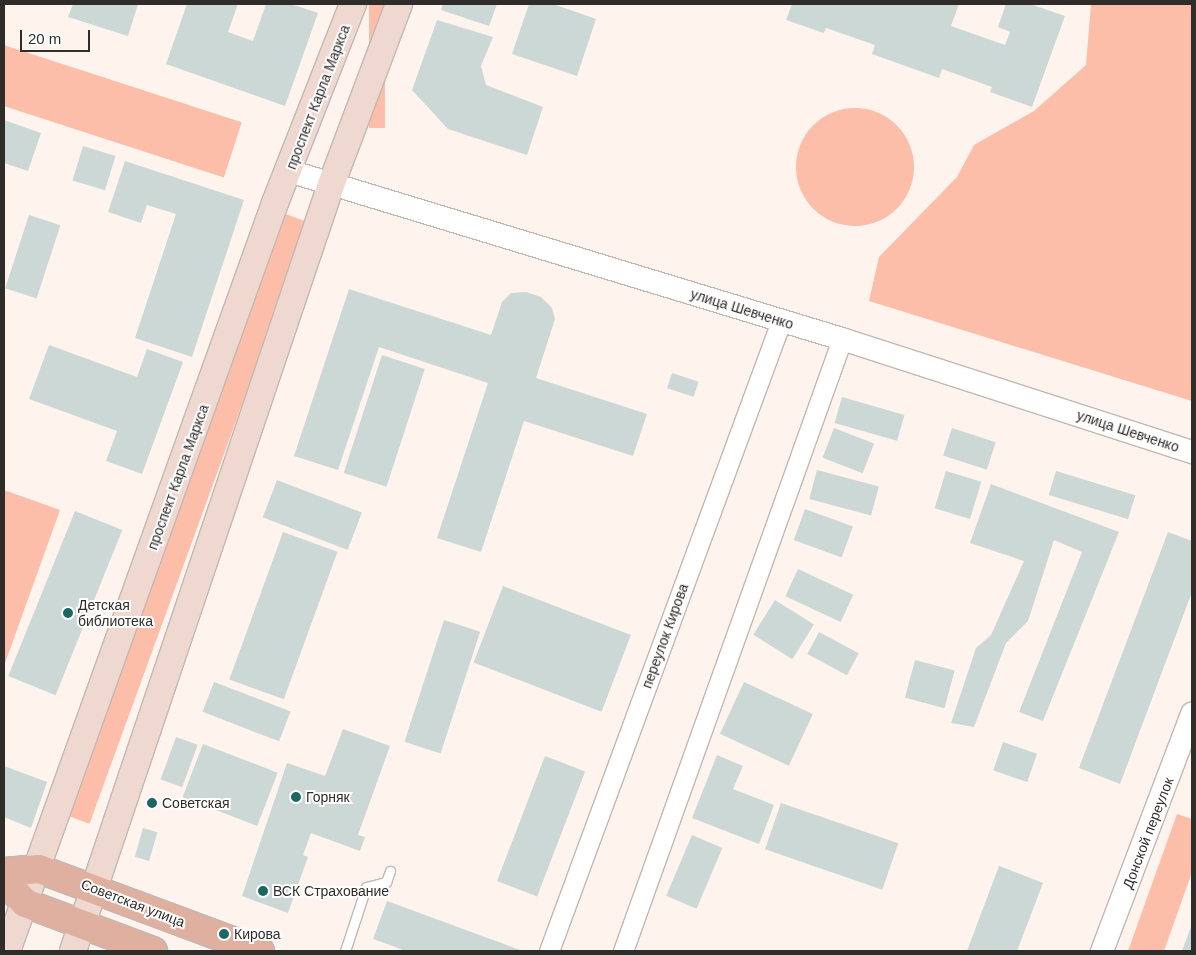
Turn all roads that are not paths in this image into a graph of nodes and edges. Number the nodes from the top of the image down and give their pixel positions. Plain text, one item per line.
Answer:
1 (353, 4) edge
2 (399, 4) edge
3 (290, 171) junction
4 (331, 184) junction
5 (781, 321) junction
6 (842, 339) junction
7 (1192, 452) edge
8 (1192, 714) edge
9 (39, 869) junction
10 (4, 872) edge
11 (390, 872) dead end
12 (4, 881) edge
13 (94, 887) junction
14 (25, 904) junction
15 (82, 926) junction
16 (7, 951) edge
17 (72, 951) edge
18 (153, 951) edge
19 (260, 951) edge
20 (345, 951) edge
21 (549, 951) edge
22 (623, 951) edge
23 (1102, 951) edge

1 - 3 main road, проспект Карла Маркса
2 - 4 main road
3 - 4 street, улица Шевченко
3 - 9 main road, проспект Карла Маркса
4 - 5 street, улица Шевченко
4 - 13 main road
5 - 6 street, улица Шевченко
5 - 21 street, переулок Кирова
6 - 7 street, улица Шевченко
6 - 22 street
8 - 23 street, Донской переулок
9 - 10 main road, Советская улица
9 - 13 main road, Советская улица
9 - 14 main road, проспект Карла Маркса
11 - 20 lane
12 - 14 main road
13 - 15 main road
13 - 19 main road, Советская улица
14 - 15 main road
14 - 16 main road, проспект Карла Маркса
15 - 17 main road
15 - 18 main road

